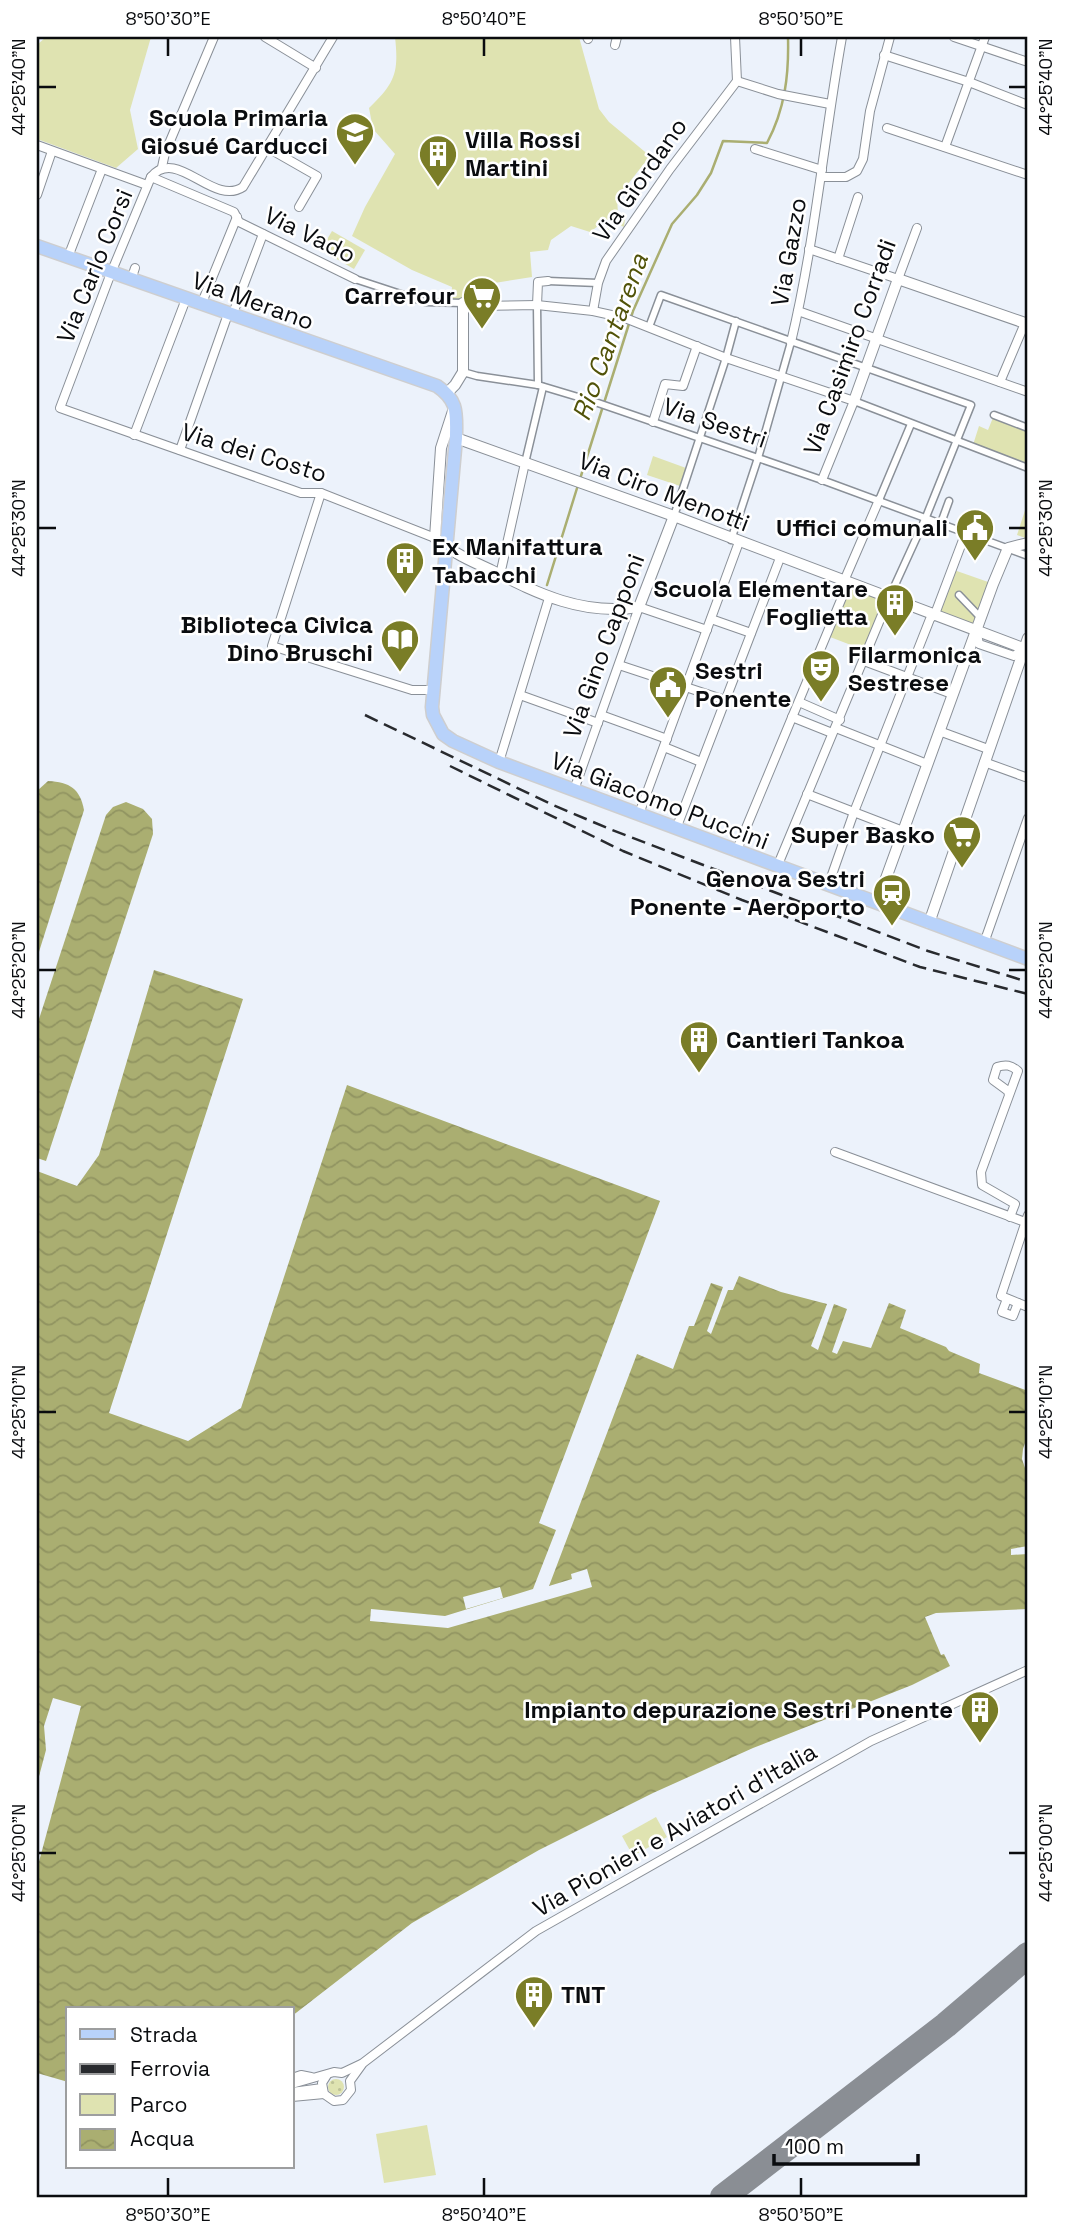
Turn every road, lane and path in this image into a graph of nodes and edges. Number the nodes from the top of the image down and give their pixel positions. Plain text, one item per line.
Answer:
1 (214, 37) edge
2 (265, 37) edge
3 (333, 37) edge
4 (735, 37) edge
5 (842, 37) edge
6 (890, 37) edge
7 (954, 37) edge
8 (985, 37) edge
9 (982, 46) junction
10 (884, 55) junction
11 (1028, 62) edge
12 (316, 68) junction
13 (737, 81) junction
14 (969, 82) junction
15 (830, 104) junction
16 (1028, 105) edge
17 (887, 128) dead end
18 (37, 145) edge
19 (945, 147) junction
20 (268, 148) junction
21 (755, 149) dead end
22 (52, 151) junction
23 (162, 167) junction
24 (102, 169) junction
25 (822, 173) junction
26 (1028, 175) edge
27 (149, 181) junction
28 (37, 195) edge
29 (858, 197) dead end
30 (299, 207) dead end
31 (237, 217) junction
32 (917, 228) dead end
33 (263, 234) junction
34 (37, 246) edge
35 (809, 249) junction
36 (68, 257) junction
37 (838, 259) junction
38 (111, 272) junction
39 (355, 279) joint
40 (898, 279) junction
41 (548, 281) joint
42 (598, 283) junction
43 (186, 299) junction
44 (464, 301) junction
45 (201, 305) junction
46 (537, 305) junction
47 (476, 306) joint
48 (593, 311) junction
49 (798, 311) junction
50 (230, 315) junction
51 (736, 321) junction
52 (1027, 323) edge
53 (649, 327) junction
54 (877, 339) junction
55 (791, 342) junction
56 (697, 346) junction
57 (726, 358) junction
58 (866, 366) junction
59 (463, 372) junction
60 (783, 376) junction
61 (1000, 382) junction
62 (540, 386) junction
63 (1028, 392) edge
64 (451, 399) junction
65 (854, 401) junction
66 (60, 408) joint
67 (994, 415) dead end
68 (653, 422) junction
69 (911, 425) junction
70 (1028, 428) edge
71 (134, 435) junction
72 (699, 437) junction
73 (456, 439) junction
74 (957, 442) junction
75 (180, 450) junction
76 (758, 458) junction
77 (525, 463) junction
78 (1028, 468) edge
79 (822, 480) junction
80 (321, 494) junction
81 (879, 500) junction
82 (949, 501) dead end
83 (674, 516) junction
84 (926, 517) junction
85 (941, 523) junction
86 (966, 532) junction
87 (435, 538) junction
88 (1027, 540) edge
89 (735, 541) junction
90 (1008, 548) junction
91 (447, 549) junction
92 (1028, 555) edge
93 (780, 558) junction
94 (500, 575) junction
95 (846, 582) junction
96 (959, 595) dead end
97 (549, 598) junction
98 (889, 598) junction
99 (639, 607) junction
100 (935, 614) junction
101 (980, 617) junction
102 (711, 619) junction
103 (976, 629) junction
104 (707, 630) junction
105 (751, 633) junction
106 (1027, 645) edge
107 (864, 661) junction
108 (619, 664) junction
109 (907, 678) junction
110 (686, 687) junction
111 (433, 690) junction
112 (952, 694) junction
113 (520, 695) junction
114 (725, 700) junction
115 (799, 702) junction
116 (792, 717) junction
117 (599, 719) junction
118 (836, 727) junction
119 (939, 731) junction
120 (665, 743) junction
121 (880, 745) junction
122 (988, 749) junction
123 (499, 762) junction
124 (702, 762) junction
125 (984, 762) junction
126 (927, 764) junction
127 (1028, 778) edge
128 (574, 790) junction
129 (807, 794) junction
130 (854, 812) junction
131 (639, 814) junction
132 (1028, 818) edge
133 (676, 829) junction
134 (903, 831) junction
135 (736, 852) junction
136 (778, 867) junction
137 (828, 886) junction
138 (877, 903) junction
139 (929, 923) junction
140 (984, 943) junction
141 (1028, 958) edge
142 (1009, 1095) junction
143 (835, 1152) dead end
144 (1010, 1217) junction
145 (1027, 1219) edge
146 (1007, 1299) junction
147 (1018, 1303) junction
148 (1028, 1307) edge
149 (1028, 1670) edge
150 (363, 2063) junction
151 (342, 2073) junction
152 (327, 2075) junction
153 (294, 2077) edge
154 (314, 2078) junction
155 (350, 2081) junction
156 (294, 2083) edge
157 (323, 2091) junction
158 (294, 2092) edge
159 (294, 2097) edge

1 - 23 street
2 - 12 street
3 - 12 street
4 - 13 street
5 - 15 street
6 - 10 street, Via Gazzo
7 - 9 street
8 - 9 street
9 - 11 street
9 - 14 street
10 - 14 street
10 - 25 street, Via Gazzo
12 - 20 street
13 - 15 street
13 - 42 street, Via Giordano
14 - 16 street
14 - 19 street
15 - 25 street
17 - 19 street
18 - 22 street, Via Vado
19 - 26 street
20 - 23 street
20 - 30 street
21 - 25 street, Via Gazzo
22 - 24 street, Via Vado
22 - 28 street
23 - 27 street
24 - 27 street, Via Vado
24 - 36 street
25 - 35 street, Via Gazzo
27 - 31 street, Via Vado
27 - 38 street, Via Carlo Corsi
29 - 37 street
31 - 33 street, Via Vado
31 - 45 street
32 - 40 street, Via Casimiro Corradi
33 - 39 street, Via Vado
33 - 50 street
34 - 36 main road, Via Merano
35 - 37 street
35 - 49 street, Via Gazzo
36 - 38 main road, Via Merano
37 - 40 street
38 - 43 main road, Via Merano
38 - 66 street, Via Carlo Corsi
39 - 44 street, Via Vado
40 - 52 street
40 - 54 street, Via Casimiro Corradi
41 - 42 street
41 - 46 street
42 - 48 street, Via Giordano
43 - 45 main road, Via Merano
43 - 71 street
44 - 47 street
44 - 59 street
45 - 50 main road, Via Merano
46 - 47 street
46 - 48 street
46 - 62 street
48 - 53 street
49 - 54 street
49 - 55 street, Via Gazzo
50 - 64 main road, Via Merano
50 - 75 street
51 - 53 street
51 - 55 street
51 - 57 street
52 - 61 street
53 - 56 street
54 - 58 street, Via Casimiro Corradi
54 - 61 street
55 - 58 street
55 - 60 street
56 - 57 street
56 - 68 street
57 - 60 street
57 - 72 street
58 - 65 street, Via Casimiro Corradi
58 - 74 street
59 - 62 street, Via Sestri
59 - 64 street
60 - 65 street
60 - 76 street
61 - 63 street
62 - 68 street, Via Sestri
62 - 77 street
64 - 73 main road, Via Giacomo Puccini
64 - 87 street
65 - 69 street
65 - 79 street, Via Casimiro Corradi
66 - 71 street, Via dei Costo
67 - 70 street
68 - 72 street, Via Sestri
69 - 74 street
69 - 81 street
71 - 75 street, Via dei Costo
72 - 76 street, Via Sestri
72 - 83 street
73 - 77 street, Via Ciro Menotti
73 - 91 main road, Via Giacomo Puccini
74 - 78 street
74 - 84 street
75 - 80 street, Via dei Costo
76 - 79 street, Via Sestri
76 - 89 street
77 - 83 street, Via Ciro Menotti
77 - 94 street
79 - 81 street, Via Sestri
80 - 87 street, Via dei Costo
80 - 111 street
81 - 84 street, Via Sestri
81 - 95 street
82 - 85 street
83 - 89 street, Via Ciro Menotti
83 - 99 street, Via Gino Capponi
84 - 85 street, Via Sestri
84 - 98 street
85 - 86 street, Via Sestri
86 - 90 street, Via Sestri
86 - 100 street
87 - 91 street
88 - 90 street
89 - 93 street, Via Ciro Menotti
89 - 102 street
90 - 92 street, Via Sestri
90 - 101 street
91 - 94 street
91 - 111 main road, Via Giacomo Puccini
93 - 95 street, Via Ciro Menotti
93 - 105 street
94 - 97 street
95 - 98 street, Via Ciro Menotti
95 - 115 street
96 - 101 street
97 - 99 street
97 - 113 street
98 - 100 street, Via Ciro Menotti
98 - 107 street
99 - 104 street
99 - 108 street, Via Gino Capponi
100 - 103 street, Via Ciro Menotti
100 - 109 street
101 - 103 street
102 - 104 street
102 - 105 street
103 - 106 street, Via Ciro Menotti
103 - 112 street
104 - 110 street
105 - 114 street
106 - 122 street
107 - 109 street
107 - 118 street
108 - 110 street
108 - 117 street, Via Gino Capponi
109 - 112 street
109 - 121 street
110 - 114 street
110 - 120 street
111 - 123 main road, Via Giacomo Puccini
112 - 119 street
113 - 117 street
113 - 123 street
114 - 124 street
115 - 116 street
115 - 118 street
116 - 118 street
116 - 135 street
117 - 120 street
117 - 128 street, Via Gino Capponi
118 - 121 street
118 - 129 street
119 - 122 street
119 - 126 street
120 - 124 street
120 - 131 street
121 - 126 street
121 - 130 street
122 - 125 street
123 - 128 main road, Via Giacomo Puccini
124 - 133 street
125 - 127 street
125 - 139 street
126 - 134 street
128 - 131 main road, Via Giacomo Puccini
129 - 130 street
129 - 136 street
130 - 134 street
130 - 137 street
131 - 133 main road, Via Giacomo Puccini
132 - 140 street
133 - 135 main road, Via Giacomo Puccini
134 - 138 street
135 - 136 main road, Via Giacomo Puccini
136 - 137 main road, Via Giacomo Puccini
137 - 138 main road, Via Giacomo Puccini
138 - 139 main road, Via Giacomo Puccini
139 - 140 main road, Via Giacomo Puccini
140 - 141 main road, Via Giacomo Puccini
142 - 142 street
142 - 144 street
143 - 144 street
144 - 145 street
145 - 146 street
146 - 147 street
146 - 147 street
147 - 148 street
149 - 150 street, Via Pionieri e Aviatori d'Italia
150 - 151 street, Via Pionieri e Aviatori d'Italia
150 - 155 street, Via Pionieri e Aviatori d'Italia
151 - 152 street, Via Pionieri e Aviatori d'Italia
151 - 155 street
152 - 154 street, Via Pionieri e Aviatori d'Italia
152 - 157 street
153 - 154 street
154 - 156 street
155 - 157 street, Via Pionieri e Aviatori d'Italia
157 - 158 street
157 - 159 street

